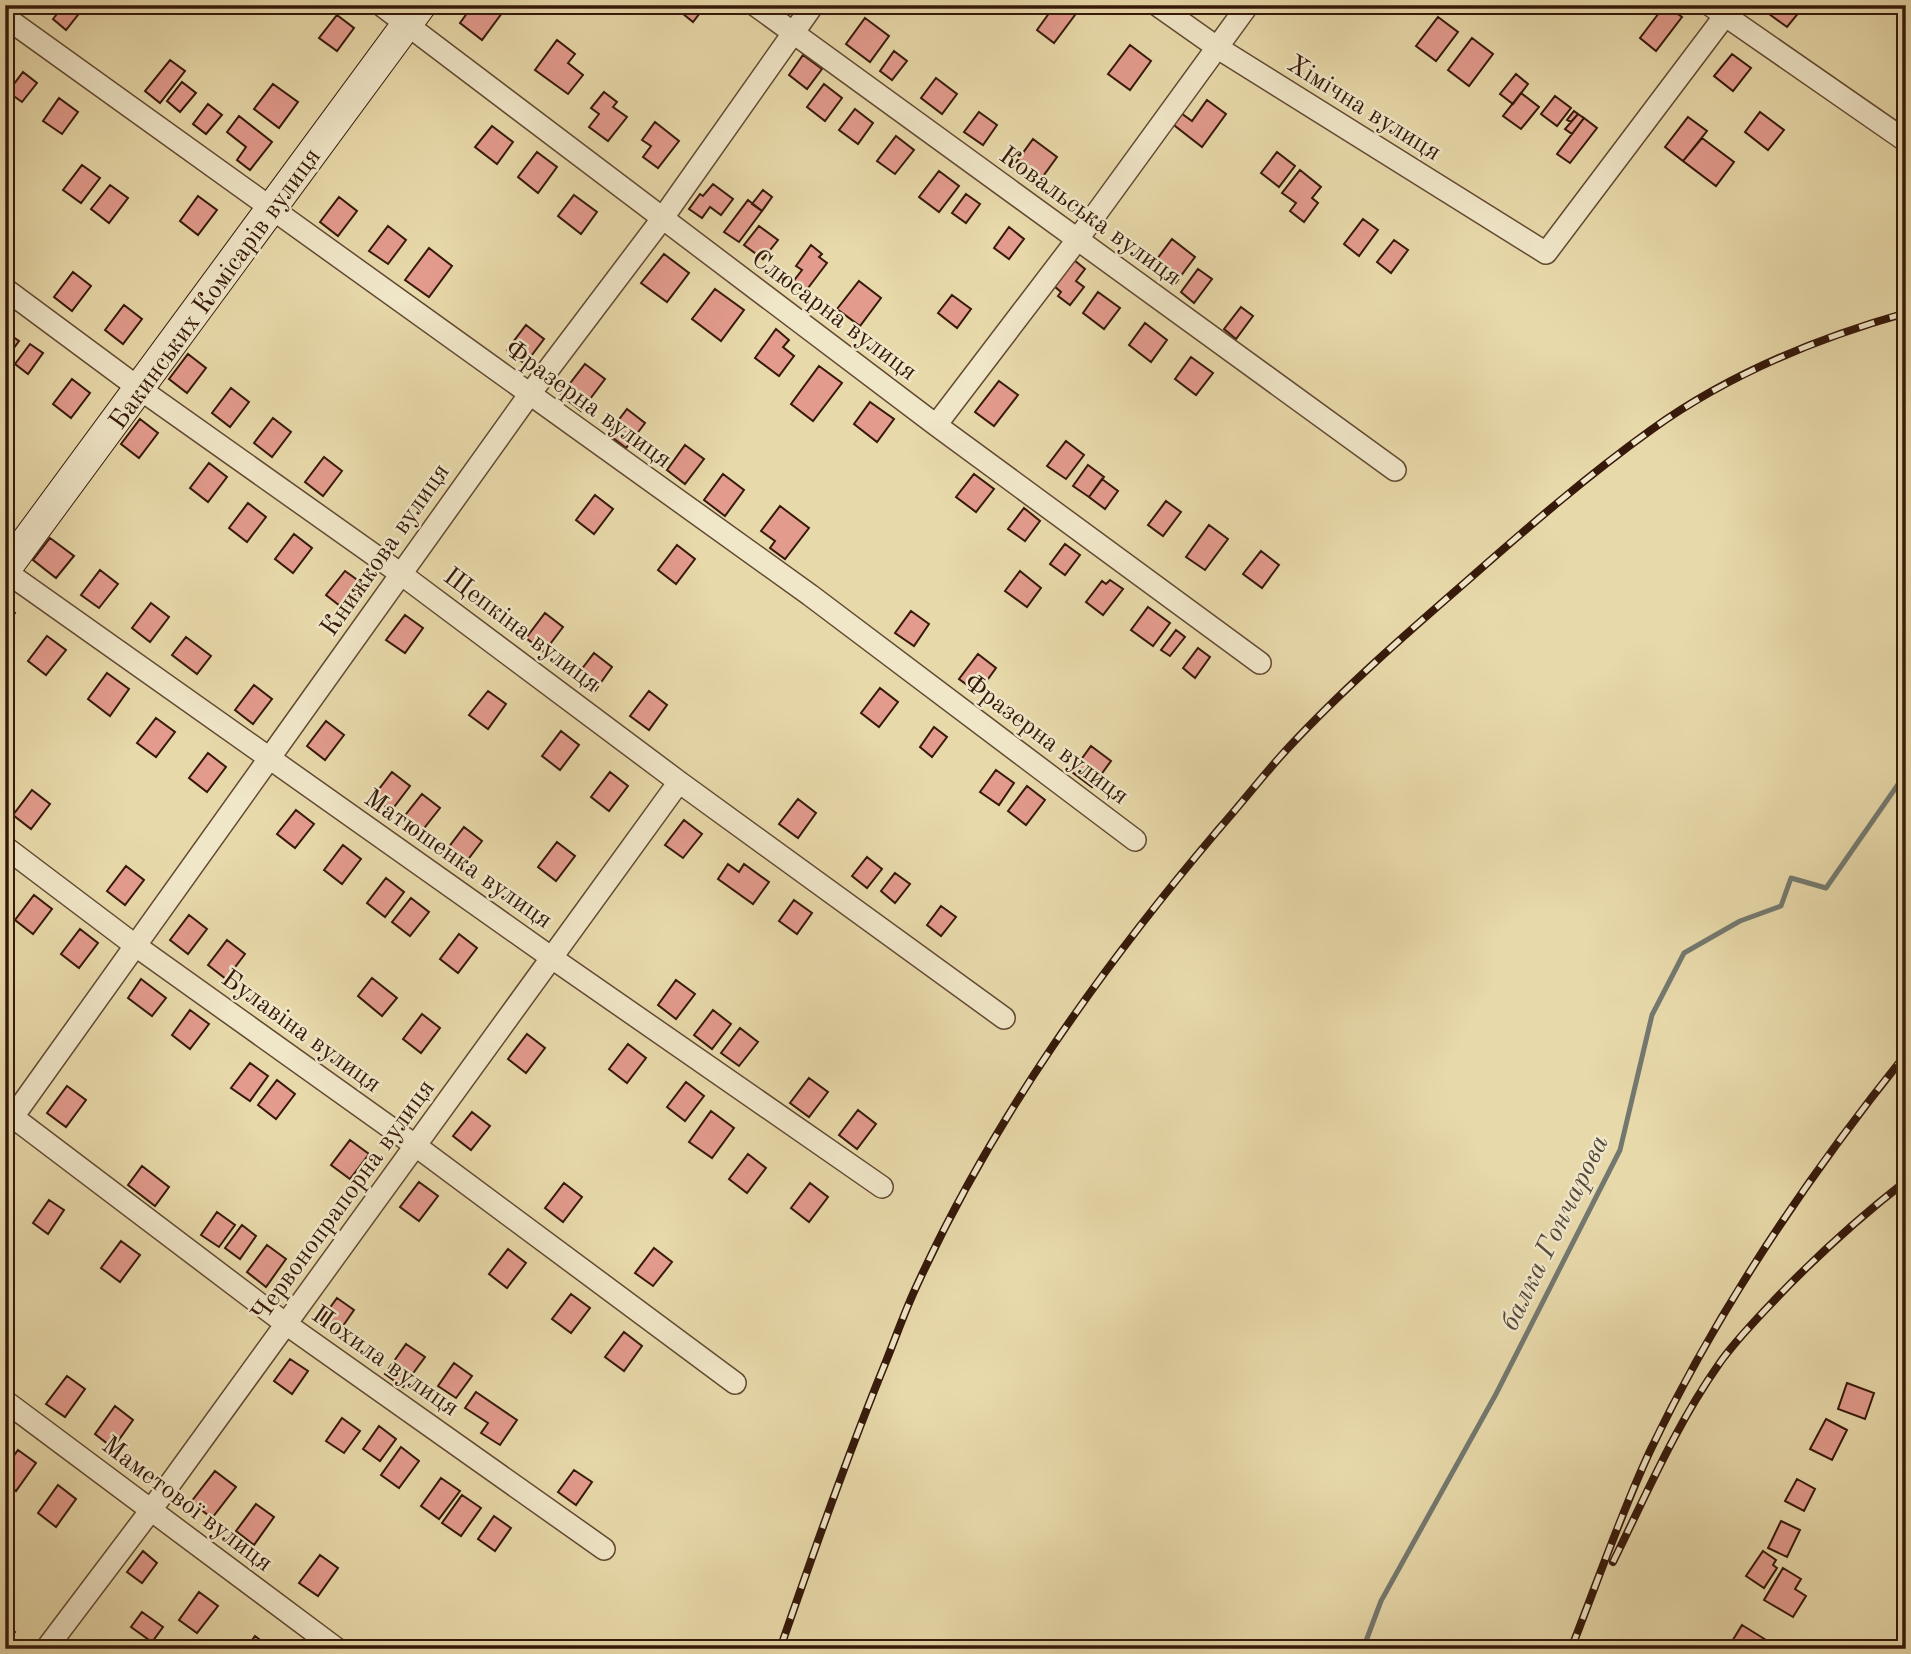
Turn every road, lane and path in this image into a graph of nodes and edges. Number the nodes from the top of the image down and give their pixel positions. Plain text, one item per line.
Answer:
1 (381, 5) edge
2 (755, 5) edge
3 (813, 5) edge
4 (1157, 5) edge
5 (1248, 5) edge
6 (1722, 9) edge
7 (414, 15) edge
8 (5, 18) edge
9 (793, 32) junction
10 (1218, 48) junction
11 (1906, 141) edge
12 (273, 208) junction
13 (662, 219) junction
14 (1077, 240) junction
15 (5, 289) edge
16 (140, 389) junction
17 (529, 395) junction
18 (936, 425) junction
19 (1395, 470) dead end
20 (5, 570) edge
21 (401, 574) junction
22 (1260, 663) dead end
23 (270, 758) junction
24 (679, 782) junction
25 (1135, 841) dead end
26 (5, 847) edge
27 (136, 946) junction
28 (552, 958) junction
29 (1004, 1018) dead end
30 (8, 1119) edge
31 (416, 1146) junction
32 (882, 1187) dead end
33 (286, 1324) junction
34 (735, 1383) dead end
35 (5, 1401) edge
36 (151, 1510) junction
37 (604, 1549) dead end
38 (46, 1649) edge
39 (337, 1649) edge

1 - 7 street, Слюсарна вулиця
2 - 9 street, Ковальська вулиця
3 - 9 street, Книжкова вулиця
4 - 10 street, Хімічна вулиця
5 - 10 street
6 - 10 street, Хімічна вулиця
6 - 11 street
7 - 12 street, Бакинських Комісарів вулиця
7 - 13 street, Слюсарна вулиця
8 - 12 street, Фразерна вулиця
9 - 13 street, Книжкова вулиця
9 - 14 street, Ковальська вулиця
10 - 14 street
12 - 16 street, Бакинських Комісарів вулиця
12 - 17 street, Фразерна вулиця
13 - 17 street, Книжкова вулиця
13 - 18 street, Слюсарна вулиця
14 - 18 street
14 - 19 street, Ковальська вулиця
15 - 16 street, Щепкіна вулиця
16 - 20 street, Бакинських Комісарів вулиця
16 - 21 street, Щепкіна вулиця
17 - 21 street, Книжкова вулиця
17 - 25 street, Фразерна вулиця
18 - 22 street, Слюсарна вулиця
20 - 23 street, Матюшенка вулиця
21 - 23 street, Книжкова вулиця
21 - 24 street, Щепкіна вулиця
23 - 27 street, Книжкова вулиця
23 - 28 street, Матюшенка вулиця
24 - 28 street, Червонопрапорна вулиця
24 - 29 street, Щепкіна вулиця
26 - 27 street, Булавіна вулиця
27 - 30 street, Книжкова вулиця
27 - 31 street, Булавіна вулиця
28 - 31 street, Червонопрапорна вулиця
28 - 32 street, Матюшенка вулиця
30 - 33 street, Похила вулиця
31 - 33 street, Червонопрапорна вулиця
31 - 34 street, Булавіна вулиця
33 - 36 street, Червонопрапорна вулиця
33 - 37 street, Похила вулиця
35 - 36 street, Маметової вулиця
36 - 38 street, Червонопрапорна вулиця
36 - 39 street, Маметової вулиця

